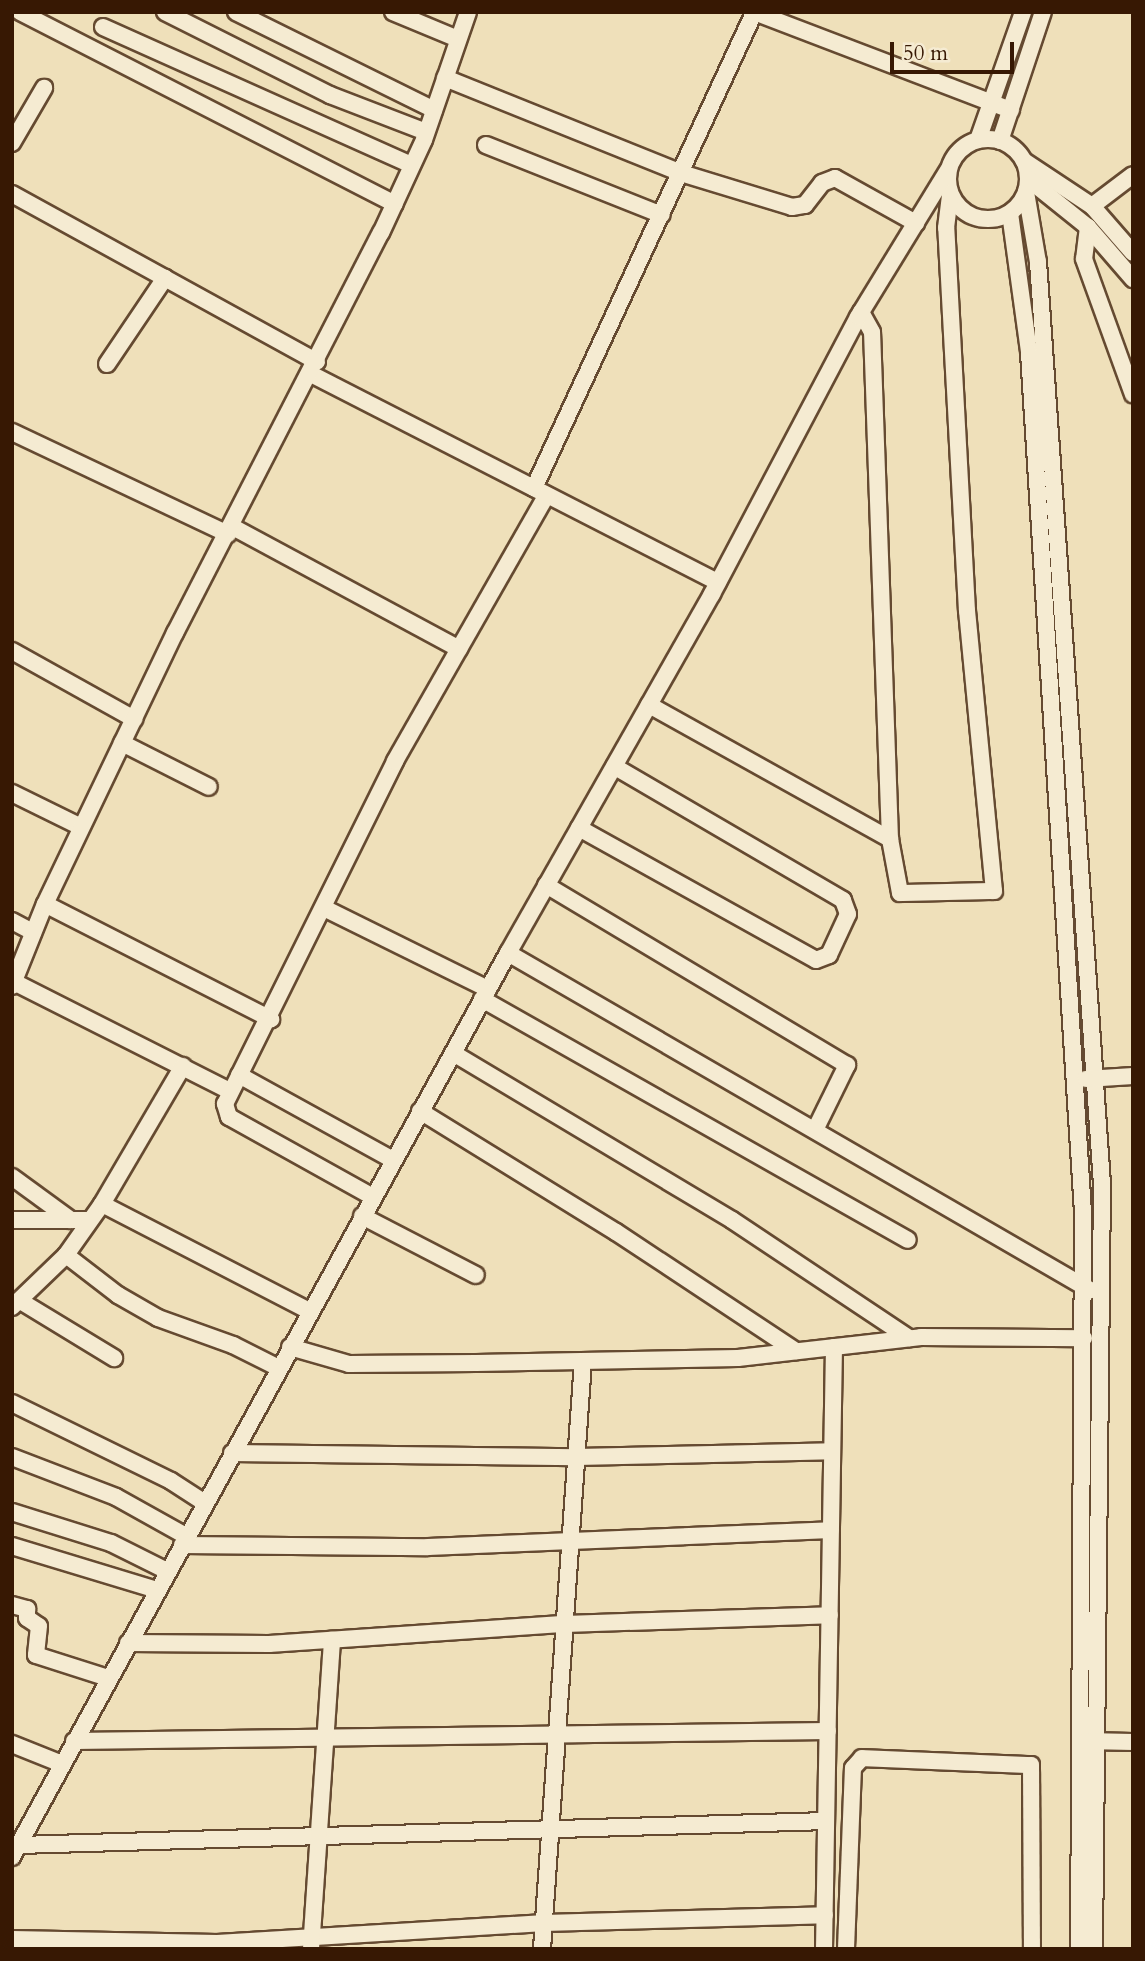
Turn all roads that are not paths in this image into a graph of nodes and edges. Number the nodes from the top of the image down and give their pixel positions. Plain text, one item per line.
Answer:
1 (20, 12) edge
2 (165, 12) edge
3 (236, 12) edge
4 (393, 12) edge
5 (468, 12) edge
6 (1023, 12) edge
7 (1042, 12) edge
8 (754, 13) edge
9 (103, 27) dead end
10 (458, 39) junction
11 (445, 78) junction
12 (44, 88) dead end
13 (993, 104) junction
14 (434, 110) junction
15 (1011, 110) junction
16 (426, 132) junction
17 (978, 140) junction
18 (1000, 141) junction
19 (12, 143) edge
20 (486, 145) dead end
21 (1024, 161) junction
22 (412, 165) junction
23 (948, 170) junction
24 (681, 173) junction
25 (1133, 175) edge
26 (1027, 185) junction
27 (950, 193) junction
28 (12, 194) edge
29 (395, 204) junction
30 (1092, 206) junction
31 (1010, 213) junction
32 (662, 215) junction
33 (916, 223) junction
34 (1088, 227) junction
35 (1133, 253) edge
36 (165, 278) junction
37 (1133, 279) edge
38 (861, 312) junction
39 (107, 364) dead end
40 (314, 368) junction
41 (1133, 394) edge
42 (12, 432) edge
43 (541, 491) junction
44 (229, 530) junction
45 (718, 582) junction
46 (459, 649) junction
47 (12, 651) edge
48 (649, 705) junction
49 (134, 719) junction
50 (122, 743) junction
51 (614, 766) junction
52 (209, 788) dead end
53 (12, 793) edge
54 (81, 828) junction
55 (579, 828) junction
56 (890, 839) junction
57 (546, 885) junction
58 (45, 904) junction
59 (324, 908) junction
60 (12, 921) edge
61 (33, 932) junction
62 (508, 953) junction
63 (13, 984) edge
64 (485, 994) junction
65 (271, 1019) junction
66 (453, 1053) junction
67 (183, 1066) junction
68 (239, 1075) junction
69 (1133, 1076) edge
70 (1094, 1079) junction
71 (1075, 1080) junction
72 (230, 1091) junction
73 (420, 1111) junction
74 (815, 1130) junction
75 (393, 1160) junction
76 (12, 1177) edge
77 (373, 1197) junction
78 (102, 1204) junction
79 (362, 1216) junction
80 (12, 1220) edge
81 (71, 1220) junction
82 (90, 1220) junction
83 (908, 1240) dead end
84 (66, 1255) junction
85 (476, 1275) dead end
86 (1083, 1286) junction
87 (1101, 1296) junction
88 (17, 1305) edge
89 (309, 1311) junction
90 (909, 1338) junction
91 (1083, 1338) junction
92 (290, 1347) junction
93 (834, 1347) junction
94 (796, 1351) junction
95 (114, 1358) dead end
96 (583, 1361) junction
97 (279, 1368) junction
98 (12, 1403) edge
99 (832, 1451) junction
100 (232, 1453) junction
101 (12, 1457) edge
102 (577, 1457) junction
103 (205, 1503) junction
104 (12, 1512) edge
105 (831, 1530) junction
106 (184, 1541) junction
107 (571, 1542) junction
108 (12, 1546) edge
109 (167, 1571) junction
110 (157, 1590) junction
111 (12, 1605) edge
112 (830, 1615) junction
113 (565, 1624) junction
114 (332, 1640) junction
115 (128, 1643) junction
116 (108, 1678) junction
117 (828, 1731) junction
118 (557, 1732) junction
119 (327, 1736) junction
120 (74, 1741) junction
121 (1088, 1741) junction
122 (1133, 1742) edge
123 (12, 1744) edge
124 (62, 1763) junction
125 (827, 1821) junction
126 (551, 1829) junction
127 (319, 1836) junction
128 (17, 1843) edge
129 (825, 1915) junction
130 (544, 1923) junction
131 (12, 1939) edge
132 (312, 1943) edge
133 (542, 1949) edge
134 (824, 1949) edge
135 (846, 1949) edge
136 (1032, 1949) edge
137 (1079, 1949) edge
138 (1094, 1949) edge

1 - 29 street
2 - 16 street
3 - 14 street
4 - 10 street
5 - 10 street
6 - 13 street
7 - 15 street
8 - 13 street
8 - 24 street
9 - 22 street
10 - 11 street
11 - 14 street
11 - 24 street
12 - 19 street
13 - 15 street
13 - 17 street
14 - 16 street
15 - 18 street
16 - 22 street
17 - 18 street
17 - 23 street
18 - 21 street
20 - 32 street
21 - 26 street
21 - 30 street
22 - 29 street
23 - 27 street
23 - 33 street
24 - 32 street
24 - 33 street
25 - 30 street
26 - 31 street
26 - 34 street
26 - 70 street
27 - 31 street
27 - 56 street
28 - 36 street
29 - 40 street
30 - 35 street
31 - 71 street
32 - 43 street
33 - 38 street
34 - 37 street
34 - 41 street
36 - 39 street
36 - 40 street
38 - 45 street
38 - 56 street
40 - 43 street
40 - 44 street
42 - 44 street
43 - 45 street
43 - 46 street
44 - 46 street
44 - 49 street
45 - 48 street
46 - 59 street
47 - 49 street
48 - 51 street
48 - 56 street
49 - 50 street
50 - 52 street
50 - 54 street
51 - 55 street
51 - 55 street
53 - 54 street
54 - 58 street
55 - 57 street
57 - 62 street
57 - 74 street
58 - 61 street
58 - 65 street
59 - 64 street
59 - 65 street
60 - 61 street
61 - 63 street
62 - 64 street
62 - 74 street
63 - 67 street
64 - 66 street
64 - 83 street
65 - 68 street
66 - 73 street
66 - 90 street
67 - 72 street
67 - 78 street
68 - 72 street
68 - 75 street
69 - 70 street
70 - 71 street
70 - 87 street
71 - 86 street
72 - 77 street
73 - 75 street
73 - 94 street
74 - 86 street
75 - 77 street
76 - 81 street
77 - 79 street
78 - 82 street
78 - 89 street
79 - 85 street
79 - 89 street
80 - 81 street
81 - 82 street
82 - 84 street
84 - 88 street
84 - 97 street
86 - 87 street
86 - 91 street
87 - 121 street
88 - 95 street
89 - 92 street
90 - 91 street
90 - 93 street
91 - 121 street
92 - 96 street
92 - 97 street
93 - 94 street
93 - 99 street
94 - 96 street
96 - 102 street
97 - 100 street
98 - 103 street
99 - 102 street
99 - 105 street
100 - 102 street
100 - 103 street
101 - 106 street
102 - 107 street
103 - 106 street
104 - 109 street
105 - 107 street
105 - 112 street
106 - 107 street
106 - 109 street
107 - 113 street
108 - 110 street
109 - 110 street
110 - 115 street
111 - 116 street
112 - 113 street
112 - 117 street
113 - 114 street
113 - 118 street
114 - 115 street
114 - 119 street
115 - 116 street
116 - 120 street
117 - 118 street
117 - 125 street
118 - 119 street
118 - 126 street
119 - 120 street
119 - 127 street
120 - 124 street
121 - 122 street
121 - 137 street
121 - 138 street
123 - 124 street
124 - 128 street
125 - 126 street
125 - 129 street
126 - 127 street
126 - 130 street
127 - 128 street
127 - 132 street
129 - 130 street
129 - 134 street
130 - 132 street
130 - 133 street
131 - 132 street
135 - 136 street

